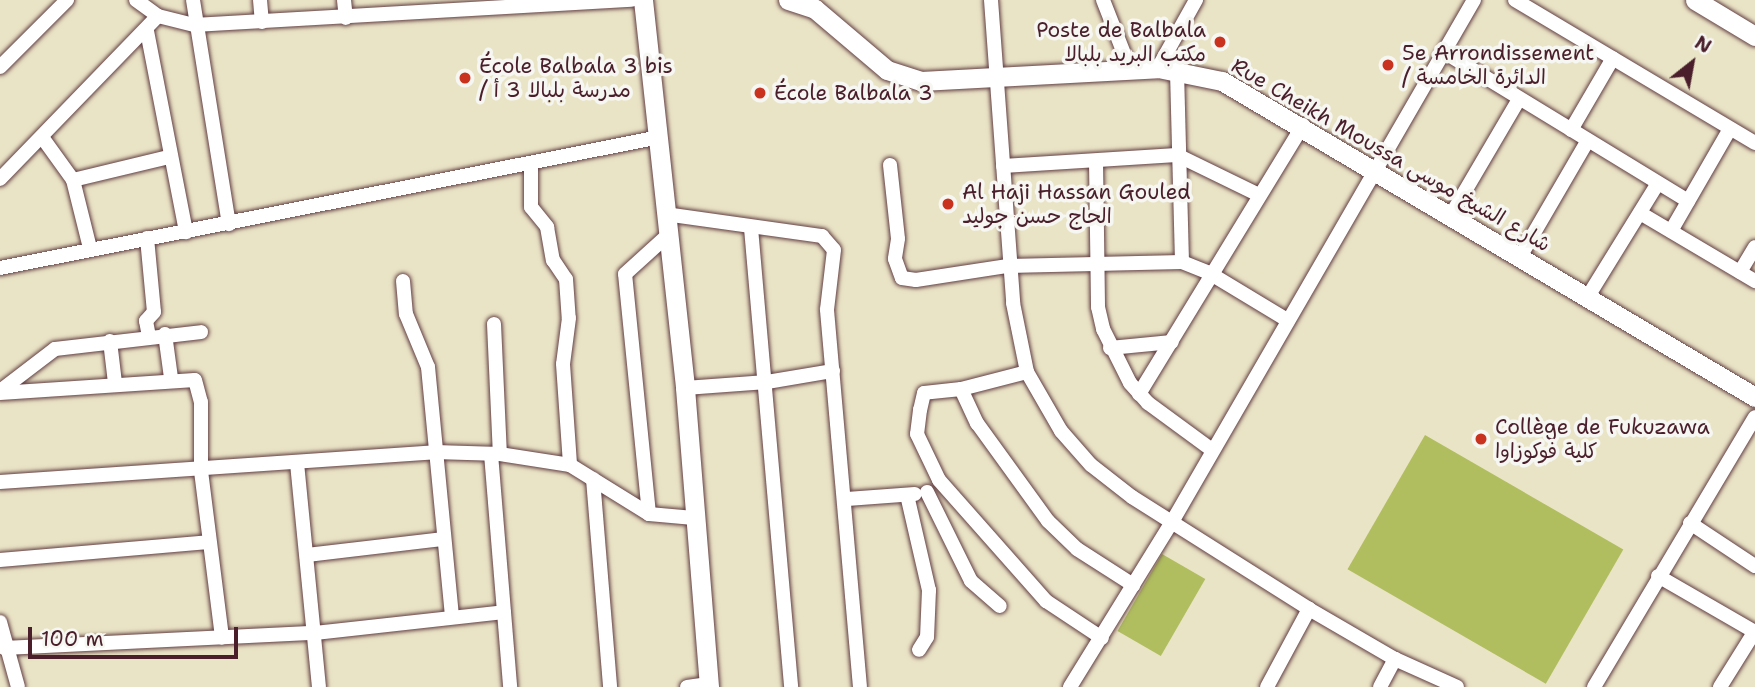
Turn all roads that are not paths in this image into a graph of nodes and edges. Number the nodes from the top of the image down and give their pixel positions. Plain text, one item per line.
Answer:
1 (67, 0) edge
2 (136, 0) edge
3 (193, 0) edge
4 (260, 0) edge
5 (344, 0) edge
6 (631, 0) edge
7 (643, 0) edge
8 (788, 0) edge
9 (991, 0) edge
10 (1103, 0) edge
11 (1196, 0) edge
12 (1474, 0) edge
13 (1515, 0) edge
14 (1695, 0) edge
15 (158, 16) junction
16 (346, 18) junction
17 (262, 22) junction
18 (194, 25) junction
19 (147, 31) junction
20 (1755, 36) edge
21 (1444, 52) junction
22 (1614, 58) junction
23 (0, 66) edge
24 (1130, 69) junction
25 (1167, 69) junction
26 (996, 75) junction
27 (1520, 99) junction
28 (1303, 125) junction
29 (1730, 129) junction
30 (1571, 130) junction
31 (42, 136) junction
32 (655, 138) junction
33 (1588, 140) junction
34 (1755, 143) edge
35 (1177, 155) junction
36 (169, 157) junction
37 (1096, 161) junction
38 (531, 163) junction
39 (890, 165) dead end
40 (1003, 166) junction
41 (1376, 169) junction
42 (0, 179) edge
43 (73, 180) junction
44 (1658, 183) junction
45 (1257, 194) junction
46 (1688, 201) junction
47 (1640, 212) junction
48 (665, 214) junction
49 (1451, 215) junction
50 (229, 224) junction
51 (751, 228) junction
52 (1671, 231) junction
53 (186, 232) junction
54 (668, 235) junction
55 (147, 239) junction
56 (1755, 247) edge
57 (90, 248) junction
58 (1520, 257) junction
59 (1182, 262) junction
60 (1098, 264) junction
61 (1008, 266) junction
62 (0, 268) edge
63 (1740, 272) junction
64 (1211, 274) junction
65 (403, 281) dead end
66 (1755, 281) edge
67 (1587, 298) junction
68 (1287, 320) junction
69 (494, 324) dead end
70 (201, 332) dead end
71 (165, 334) junction
72 (149, 336) junction
73 (110, 341) junction
74 (1172, 342) junction
75 (1110, 348) junction
76 (833, 371) junction
77 (1027, 372) junction
78 (171, 378) junction
79 (767, 382) junction
80 (115, 383) junction
81 (685, 388) junction
82 (961, 389) junction
83 (0, 392) edge
84 (1139, 394) junction
85 (1755, 397) edge
86 (1755, 417) edge
87 (1212, 450) junction
88 (435, 452) junction
89 (495, 454) junction
90 (297, 463) junction
91 (570, 466) junction
92 (201, 471) junction
93 (593, 480) junction
94 (940, 480) junction
95 (0, 482) edge
96 (927, 492) junction
97 (907, 495) junction
98 (846, 499) junction
99 (649, 514) junction
100 (694, 518) junction
101 (1172, 522) junction
102 (1689, 523) junction
103 (444, 540) junction
104 (208, 542) junction
105 (307, 555) junction
106 (0, 560) edge
107 (1755, 566) edge
108 (1658, 576) junction
109 (1133, 585) junction
110 (1000, 606) dead end
111 (1309, 609) junction
112 (504, 611) junction
113 (452, 617) junction
114 (0, 622) edge
115 (1755, 631) edge
116 (315, 633) junction
117 (222, 638) junction
118 (1102, 638) junction
119 (4, 648) junction
120 (919, 650) dead end
121 (1395, 659) junction
122 (709, 686) edge
123 (1455, 686) edge
124 (18, 687) edge
125 (319, 687) edge
126 (510, 687) edge
127 (610, 687) edge
128 (687, 687) edge
129 (791, 687) edge
130 (860, 687) edge
131 (1070, 687) edge
132 (1267, 687) edge
133 (1380, 687) edge
134 (1594, 687) edge
135 (1720, 687) edge

1 - 23 street
2 - 15 street
3 - 18 street
4 - 17 street
5 - 16 street
6 - 16 street
7 - 32 street
8 - 26 street, Rue Cheikh Moussa شارع الشيخ موسى
9 - 26 street
10 - 24 street
11 - 25 street
12 - 21 street
13 - 22 street
14 - 20 street
15 - 18 street
15 - 19 street
16 - 17 street
17 - 18 street
18 - 50 street
19 - 31 street
19 - 36 street
21 - 27 street
21 - 41 street
22 - 29 street
22 - 30 street
24 - 25 street, Rue Cheikh Moussa شارع الشيخ موسى
24 - 26 street, Rue Cheikh Moussa شارع الشيخ موسى
25 - 28 street, Rue Cheikh Moussa شارع الشيخ موسى
25 - 35 street
26 - 40 street
27 - 30 street
27 - 49 street
28 - 41 street, Rue Cheikh Moussa شارع الشيخ موسى
28 - 45 street
29 - 34 street
29 - 46 street
30 - 33 street
31 - 42 street
31 - 43 street
32 - 38 street
32 - 48 street
33 - 44 street
33 - 58 street
35 - 37 street
35 - 45 street
35 - 59 street
36 - 43 street
36 - 53 street
37 - 40 street
37 - 60 street
38 - 50 street
38 - 91 street
39 - 61 street
40 - 61 street
41 - 49 street, Rue Cheikh Moussa شارع الشيخ موسى
41 - 68 street
43 - 57 street
44 - 46 street
44 - 47 street
45 - 64 street
46 - 52 street
47 - 52 street
47 - 67 street
48 - 51 street
48 - 54 street
49 - 58 street, Rue Cheikh Moussa شارع الشيخ موسى
50 - 53 street
51 - 76 street
51 - 79 street
52 - 63 street
53 - 55 street
54 - 81 street
54 - 99 street
55 - 57 street
55 - 72 street
56 - 63 street
57 - 62 street
58 - 67 street, Rue Cheikh Moussa شارع الشيخ موسى
59 - 60 street
59 - 64 street
60 - 61 street
60 - 75 street
61 - 77 street
63 - 66 street
64 - 68 street
64 - 74 street
65 - 88 street
67 - 85 street, Rue Cheikh Moussa شارع الشيخ موسى
68 - 87 street
69 - 89 street
70 - 71 street
71 - 72 street
71 - 78 street
72 - 73 street
73 - 80 street
73 - 83 street
74 - 75 street
74 - 84 street
75 - 84 street
76 - 79 street
76 - 98 street
77 - 82 street
77 - 101 street
78 - 80 street
78 - 92 street
79 - 81 street
79 - 129 street
80 - 83 street
81 - 100 street
82 - 94 street
82 - 109 street
84 - 87 street
86 - 102 street
87 - 101 street
88 - 89 street
88 - 90 street
88 - 103 street
89 - 91 street
89 - 112 street
90 - 92 street
90 - 105 street
91 - 93 street
92 - 95 street
92 - 104 street
93 - 99 street
93 - 127 street
94 - 96 street
94 - 118 street
96 - 97 street
96 - 110 street
97 - 98 street
97 - 120 street
98 - 130 street
99 - 100 street
100 - 122 street
101 - 109 street
101 - 111 street
102 - 107 street
102 - 108 street
103 - 105 street
103 - 113 street
104 - 106 street
104 - 117 street
105 - 116 street
108 - 115 street
108 - 134 street
109 - 118 street
111 - 121 street
111 - 132 street
112 - 113 street
112 - 126 street
113 - 116 street
114 - 119 street
115 - 135 street
116 - 117 street
116 - 125 street
117 - 119 street
118 - 131 street
119 - 124 street
121 - 123 street
121 - 133 street
122 - 128 street

